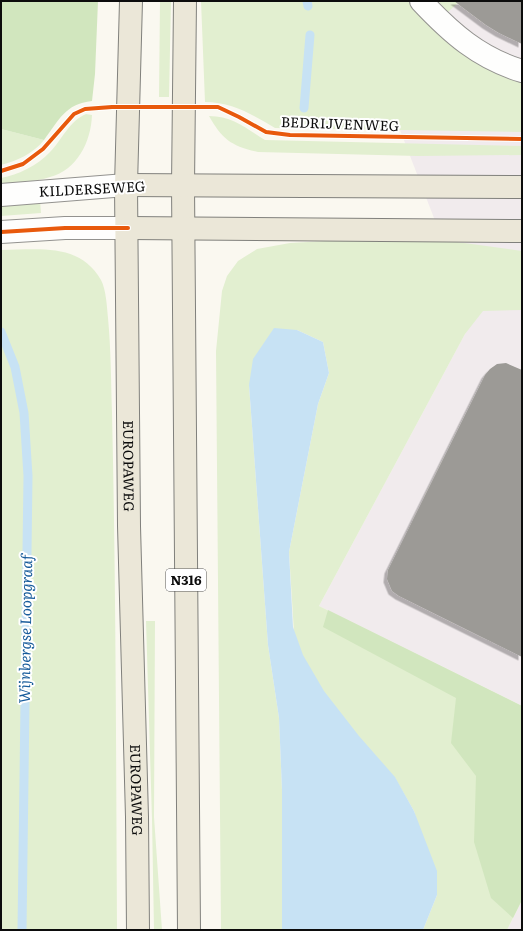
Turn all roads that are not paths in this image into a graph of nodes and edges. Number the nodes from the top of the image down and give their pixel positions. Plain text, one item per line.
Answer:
1 (131, 1) edge
2 (185, 1) edge
3 (421, 1) edge
4 (522, 71) edge
5 (183, 185) junction
6 (126, 186) junction
7 (522, 187) edge
8 (1, 195) edge
9 (128, 228) junction
10 (184, 230) junction
11 (522, 231) edge
12 (1, 232) edge
13 (138, 930) edge
14 (189, 930) edge

1 - 6 main road, EUROPAWEG
2 - 5 main road, N316
3 - 4 street
5 - 6 main road, KILDERSEWEG
5 - 7 main road
5 - 10 main road, N316
6 - 8 street, KILDERSEWEG
6 - 9 main road, EUROPAWEG
9 - 10 main road
9 - 12 street
9 - 13 main road, EUROPAWEG
10 - 11 main road
10 - 14 main road, N316

